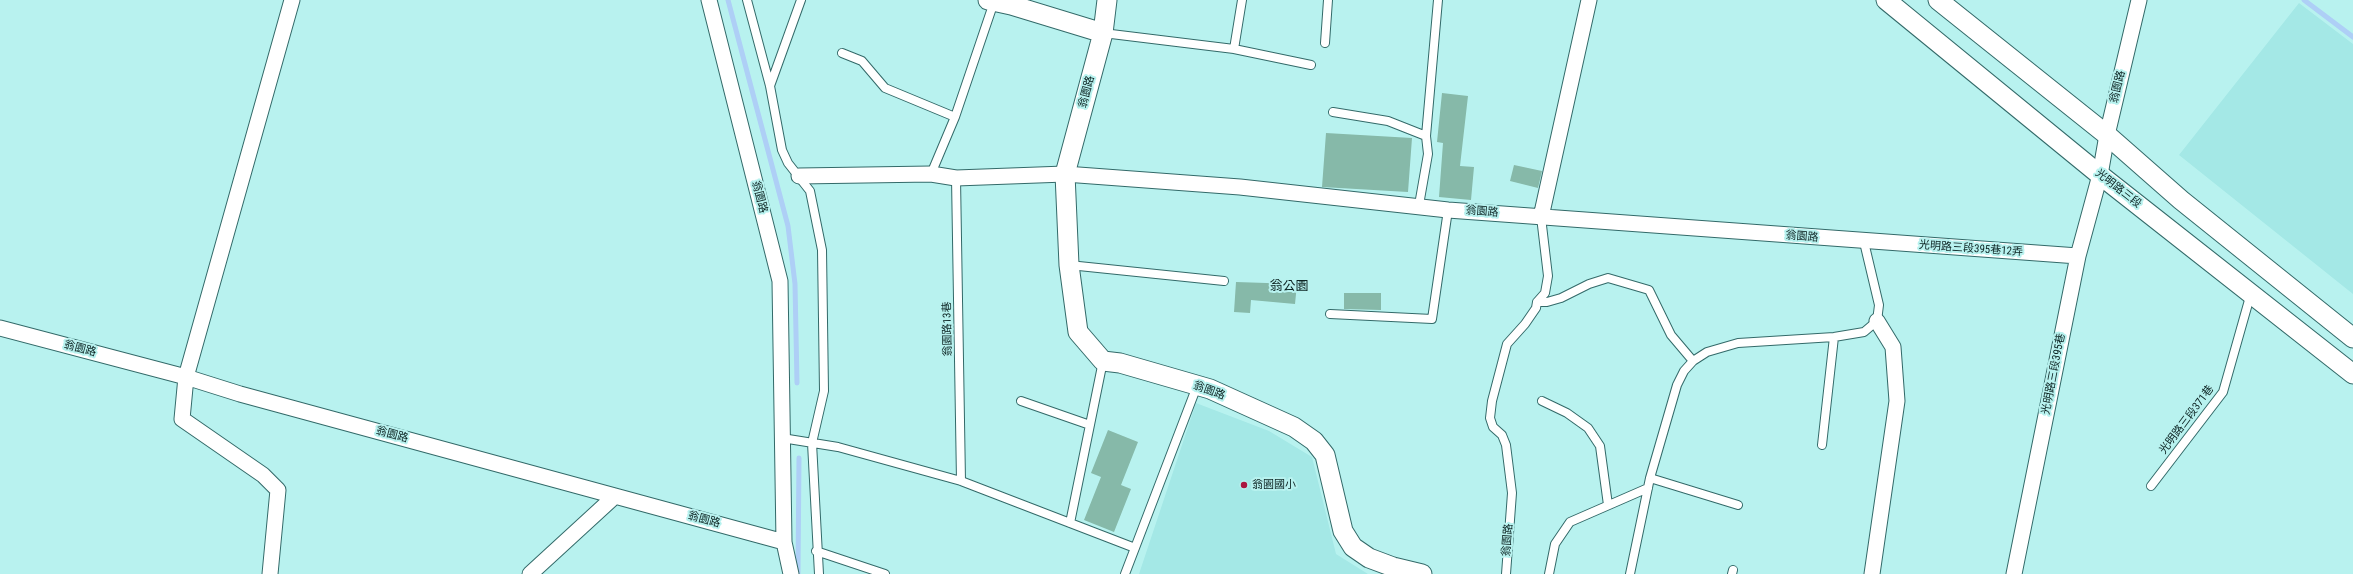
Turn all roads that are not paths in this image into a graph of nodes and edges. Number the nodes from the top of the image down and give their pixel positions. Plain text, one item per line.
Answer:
1 (292, 0) edge
2 (709, 0) edge
3 (747, 0) edge
4 (801, 0) edge
5 (1107, 0) edge
6 (1242, 0) edge
7 (1328, 0) edge
8 (1438, 0) edge
9 (1589, 0) edge
10 (1886, 0) edge
11 (1938, 0) edge
12 (2140, 0) edge
13 (991, 1) edge
14 (1103, 33) junction
15 (1325, 43) dead end
16 (1234, 49) junction
17 (842, 53) dead end
18 (1311, 64) dead end
19 (770, 86) junction
20 (1333, 112) dead end
21 (954, 117) junction
22 (2107, 135) junction
23 (1426, 136) junction
24 (931, 174) junction
25 (1065, 174) junction
26 (2100, 175) junction
27 (799, 176) junction
28 (956, 178) junction
29 (1419, 205) junction
30 (1448, 210) junction
31 (1541, 217) junction
32 (1864, 242) junction
33 (2078, 256) junction
34 (1069, 265) junction
35 (1224, 281) dead end
36 (2251, 292) junction
37 (1537, 302) junction
38 (1330, 314) dead end
39 (1877, 321) junction
40 (0, 328) edge
41 (1834, 337) junction
42 (2353, 338) edge
43 (1103, 361) junction
44 (1693, 361) junction
45 (2353, 374) edge
46 (186, 377) junction
47 (1197, 386) junction
48 (1021, 401) dead end
49 (1542, 401) dead end
50 (1090, 426) junction
51 (782, 438) junction
52 (812, 442) junction
53 (1822, 445) dead end
54 (1650, 478) junction
55 (961, 481) junction
56 (2151, 486) dead end
57 (1648, 488) junction
58 (615, 496) junction
59 (1608, 505) junction
60 (1738, 505) dead end
61 (1070, 523) junction
62 (784, 542) junction
63 (1135, 548) junction
64 (816, 551) junction
65 (270, 574) edge
66 (530, 574) edge
67 (791, 574) edge
68 (819, 574) edge
69 (885, 574) edge
70 (1125, 574) edge
71 (1422, 574) edge
72 (1506, 574) edge
73 (1549, 574) edge
74 (1630, 574) edge
75 (1872, 574) edge
76 (2014, 574) edge

1 - 46 street
2 - 51 street, 翁園路
3 - 19 lane
4 - 19 lane
5 - 14 street, 翁園路
6 - 16 lane
7 - 15 lane
8 - 23 lane
9 - 31 street, 翁園路
10 - 26 street, 光明路三段
11 - 22 street
12 - 22 street, 翁園路
13 - 14 street
13 - 21 lane
14 - 16 lane
14 - 25 street, 翁園路
16 - 18 lane
17 - 21 lane
19 - 27 lane
20 - 23 lane
21 - 24 lane
22 - 26 street, 翁園路
22 - 42 street
23 - 29 lane
24 - 27 street, 翁園路
24 - 28 street, 翁園路
25 - 28 street, 翁園路
25 - 29 street, 翁園路
25 - 34 street, 翁園路
26 - 33 street, 光明路三段395巷
26 - 36 street, 光明路三段
27 - 52 lane
28 - 55 lane, 翁園路13巷
29 - 30 street, 翁園路
30 - 31 street, 翁園路
30 - 38 lane
31 - 32 street, 翁園路
31 - 37 lane, 翁園路
32 - 33 street, 光明路三段395巷12弄
32 - 39 lane
33 - 76 street, 光明路三段395巷
34 - 35 lane
34 - 43 street, 翁園路
36 - 45 street, 光明路三段
36 - 56 lane, 光明路三段371巷
37 - 44 lane
37 - 72 lane, 翁園路
39 - 41 lane
39 - 75 street
40 - 46 street, 翁園路
41 - 44 lane
41 - 53 lane
43 - 47 street, 翁園路
43 - 50 lane
44 - 54 lane
46 - 58 street, 翁園路
46 - 65 street
47 - 63 lane
47 - 71 street, 翁園路
48 - 50 lane
49 - 59 lane
50 - 61 lane
51 - 52 lane
51 - 62 street, 翁園路
52 - 55 lane
52 - 64 lane
54 - 57 lane
54 - 60 lane
55 - 61 lane
57 - 59 lane
57 - 74 lane
58 - 62 street, 翁園路
58 - 66 street
59 - 73 lane
61 - 63 lane
62 - 67 street, 翁園路
63 - 70 lane
64 - 68 lane
64 - 69 lane

